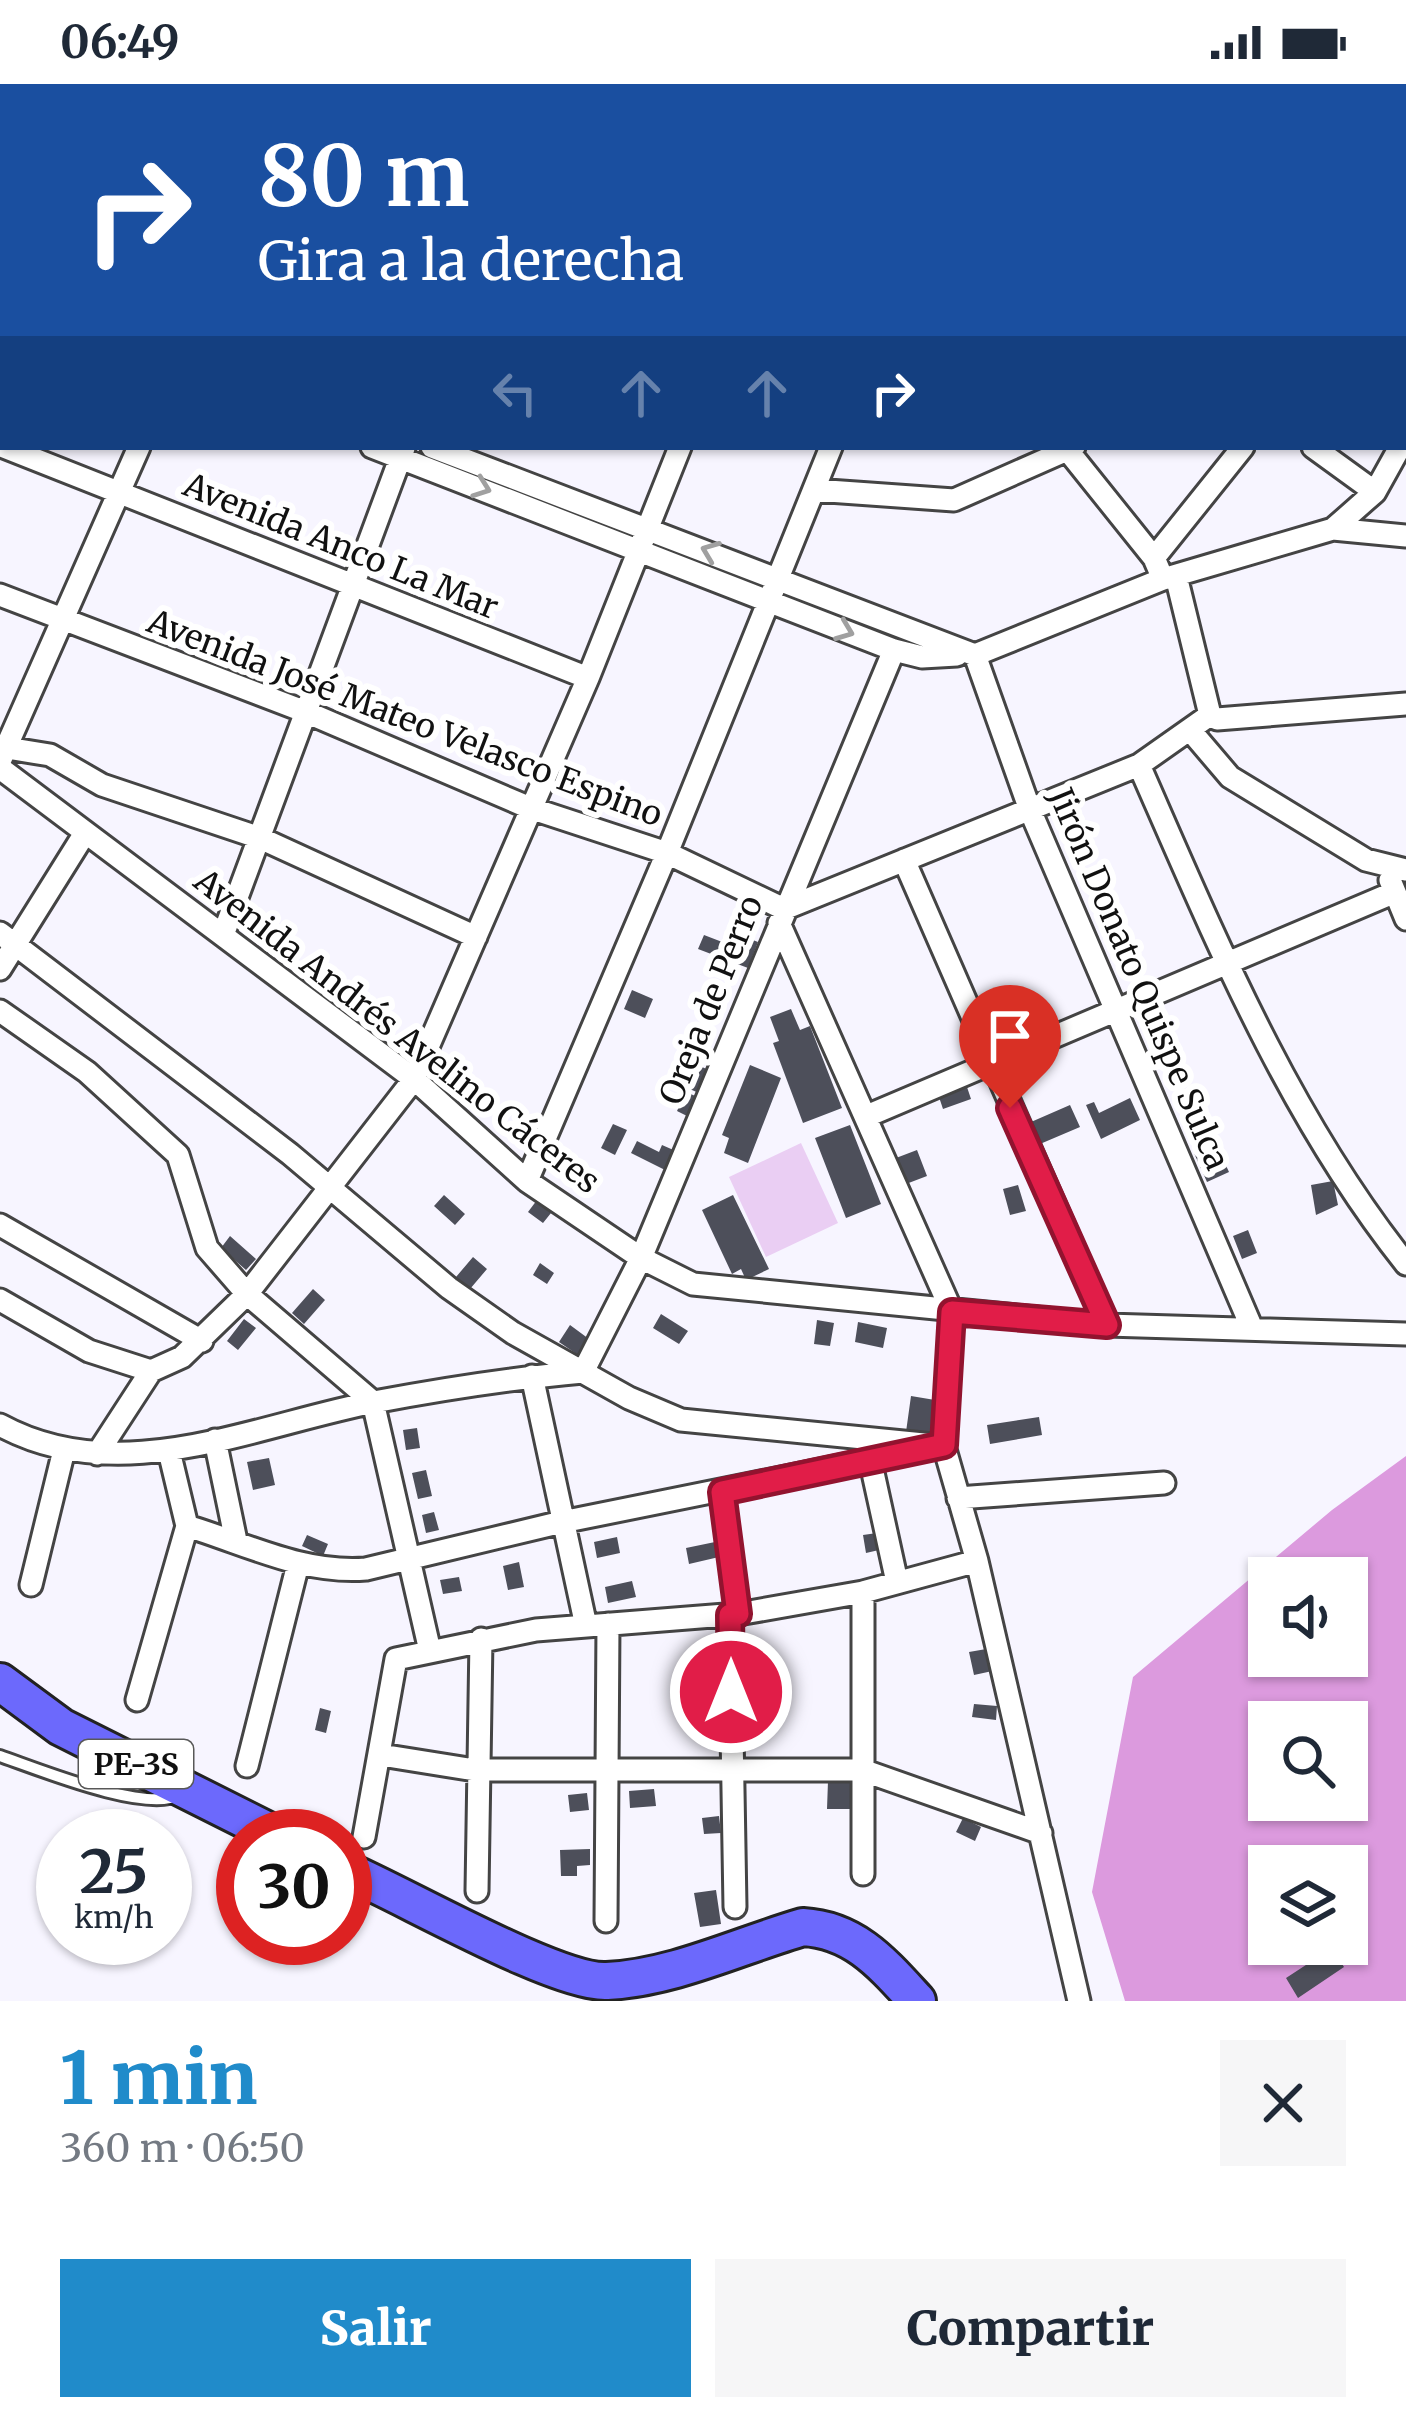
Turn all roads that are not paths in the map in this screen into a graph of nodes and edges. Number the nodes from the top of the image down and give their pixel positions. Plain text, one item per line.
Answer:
1 (12, 450) edge
2 (138, 450) edge
3 (439, 450) edge
4 (679, 450) edge
5 (830, 450) edge
6 (1068, 450) edge
7 (1071, 450) edge
8 (1241, 450) edge
9 (1317, 450) edge
10 (1398, 450) edge
11 (402, 453) edge
12 (814, 490) junction
13 (1375, 492) junction
14 (122, 494) junction
15 (1333, 529) junction
16 (1406, 536) edge
17 (644, 537) junction
18 (1164, 571) junction
19 (776, 576) junction
20 (349, 586) junction
21 (0, 596) edge
22 (765, 599) junction
23 (64, 622) junction
24 (894, 650) junction
25 (975, 655) junction
26 (588, 678) junction
27 (1406, 704) edge
28 (306, 712) junction
29 (1210, 715) junction
30 (1190, 730) junction
31 (2, 759) edge
32 (1139, 765) junction
33 (530, 808) junction
34 (1030, 810) junction
35 (85, 833) junction
36 (260, 838) junction
37 (667, 854) junction
38 (904, 860) junction
39 (1396, 869) edge
40 (1395, 892) junction
41 (782, 916) junction
42 (1406, 919) edge
43 (223, 935) junction
44 (476, 937) junction
45 (9, 940) edge
46 (1226, 962) junction
47 (0, 969) edge
48 (0, 1011) edge
49 (1114, 1012) junction
50 (991, 1065) junction
51 (414, 1079) junction
52 (866, 1117) junction
53 (527, 1181) junction
54 (327, 1189) junction
55 (0, 1225) edge
56 (640, 1258) junction
57 (1406, 1264) edge
58 (247, 1294) junction
59 (0, 1300) edge
60 (952, 1312) junction
61 (1107, 1325) junction
62 (1251, 1326) junction
63 (1406, 1334) edge
64 (202, 1341) junction
65 (151, 1371) junction
66 (583, 1372) junction
67 (532, 1376) junction
68 (373, 1402) junction
69 (0, 1425) edge
70 (214, 1440) junction
71 (944, 1445) junction
72 (64, 1450) junction
73 (169, 1451) junction
74 (97, 1454) junction
75 (870, 1460) junction
76 (1164, 1484) dead end
77 (722, 1492) junction
78 (958, 1498) junction
79 (562, 1522) junction
80 (187, 1526) junction
81 (236, 1541) junction
82 (406, 1557) junction
83 (977, 1561) junction
84 (298, 1564) junction
85 (898, 1582) junction
86 (31, 1585) dead end
87 (863, 1592) junction
88 (734, 1614) junction
89 (597, 1625) junction
90 (481, 1640) junction
91 (430, 1652) junction
92 (0, 1682) edge
93 (137, 1700) dead end
94 (381, 1755) junction
95 (0, 1756) edge
96 (248, 1766) dead end
97 (731, 1769) junction
98 (475, 1770) junction
99 (603, 1770) junction
100 (862, 1770) junction
101 (187, 1790) junction
102 (225, 1809) edge
103 (370, 1809) edge
104 (1041, 1833) junction
105 (863, 1874) dead end
106 (372, 1883) edge
107 (477, 1892) dead end
108 (735, 1907) dead end
109 (606, 1921) dead end
110 (917, 2001) edge
111 (1078, 2001) edge

1 - 14 street, Avenida Anco La Mar
2 - 14 street
3 - 17 street
4 - 17 street
5 - 12 street
6 - 12 street
7 - 18 street
8 - 18 street
9 - 13 street
10 - 13 street
11 -> 17 street
11 - 20 street
12 - 19 street
13 - 15 street
14 - 20 street, Avenida Anco La Mar
14 - 23 street
15 - 16 street
15 - 18 street
19 -> 17 street
17 - 22 street
17 - 26 street
18 - 25 street
18 - 29 street
19 - 22 street
19 - 25 street
20 - 26 street, Avenida Anco La Mar
20 - 28 street
21 - 23 street, Avenida José Mateo Velasco Espino
22 -> 24 street
22 - 37 street
23 - 28 street, Avenida José Mateo Velasco Espino
23 - 31 street
24 - 25 street
24 - 41 street, Oreja de Perro
25 - 34 street, Jirón Donato Quispe Sulca
26 - 33 street
27 - 29 street
28 - 33 street, Avenida José Mateo Velasco Espino
28 - 36 street
29 - 30 street
30 - 32 street
30 - 39 street
31 - 35 street, Avenida Andrés Avelino Cáceres
31 - 36 street
32 - 34 street
32 - 46 street
33 - 37 street, Avenida José Mateo Velasco Espino
33 - 44 street
34 - 38 street
34 - 49 street, Jirón Donato Quispe Sulca
35 - 43 street, Avenida Andrés Avelino Cáceres
35 - 45 street
36 - 43 street
36 - 44 street
37 - 41 street, Avenida José Mateo Velasco Espino
37 - 53 street
38 - 41 street
38 - 50 street
39 - 40 street
40 - 42 street
40 - 46 street
41 - 52 street
41 - 56 street, Oreja de Perro
43 - 51 street, Avenida Andrés Avelino Cáceres
44 - 51 street
45 - 47 street
45 - 54 street
46 - 49 street
46 - 57 street
48 - 58 street
49 - 50 street
49 - 62 street, Jirón Donato Quispe Sulca
50 - 52 street
50 - 61 street
51 - 53 street, Avenida Andrés Avelino Cáceres
51 - 54 street
52 - 60 street
53 - 56 street, Avenida Andrés Avelino Cáceres
54 - 58 street
54 - 66 street
55 - 64 street
56 - 60 street, Avenida Andrés Avelino Cáceres
56 - 66 street, Oreja de Perro
58 - 64 street
58 - 68 street
59 - 65 street
60 - 61 street, Avenida Andrés Avelino Cáceres
60 - 71 street
61 - 62 street, Avenida Andrés Avelino Cáceres
62 - 63 street, Avenida Andrés Avelino Cáceres
64 - 65 street
65 - 74 street
66 - 67 street
66 - 71 street
67 - 68 street
67 - 79 street
68 - 70 street
68 - 82 street
69 - 72 street
70 - 73 street
70 - 81 street
71 - 75 street
71 - 78 street
72 - 74 street
72 - 86 street
73 - 74 street
73 - 80 street
75 - 77 street
75 - 85 street
76 - 78 street
77 - 79 street
77 - 88 street
78 - 83 street
79 - 82 street
79 - 89 street
80 - 81 street
80 - 93 street
81 - 84 street
82 - 84 street
82 - 91 street
83 - 85 street
83 - 104 street
84 - 96 street
85 - 87 street
87 - 88 street
87 - 100 street
88 - 89 street
88 - 97 street
89 - 90 street
89 - 99 street
90 - 91 street
90 - 98 street
91 - 94 street
92 - 101 highway, PE-3S
94 - 98 street
94 - 103 street
95 - 101 lane
97 - 99 street
97 - 100 street
97 - 108 street
98 - 99 street
98 - 107 street
99 - 109 street
100 - 104 street
100 - 105 street
101 - 102 highway, PE-3S
104 - 111 street
106 - 110 highway

